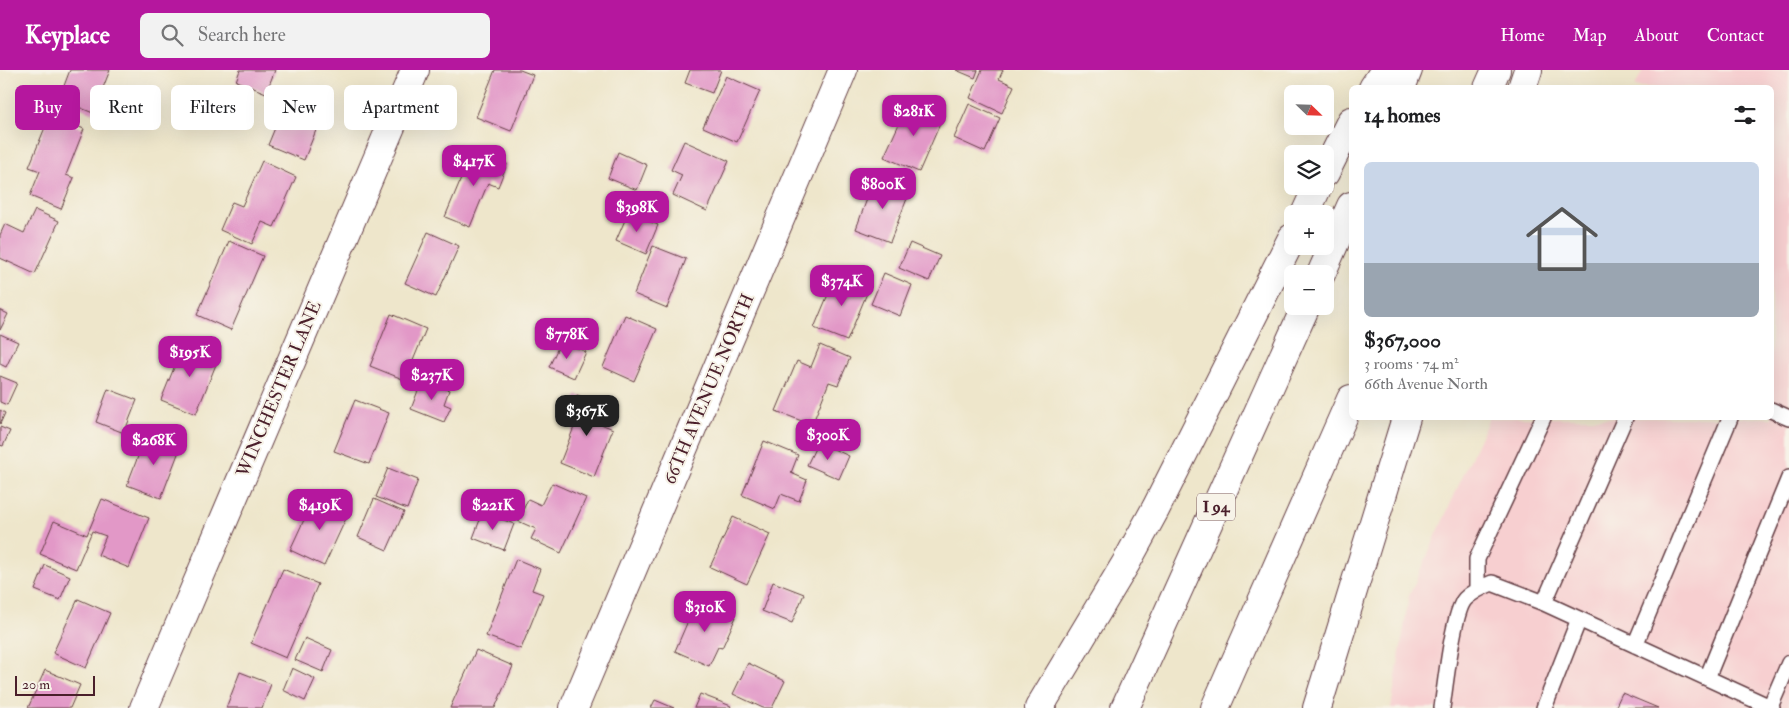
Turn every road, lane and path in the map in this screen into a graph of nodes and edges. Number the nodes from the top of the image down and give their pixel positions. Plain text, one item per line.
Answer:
1 (415, 70) edge
2 (843, 70) edge
3 (1385, 70) edge
4 (1408, 70) edge
5 (1496, 70) edge
6 (1528, 70) edge
7 (1375, 85) edge
8 (1402, 85) edge
9 (1489, 85) edge
10 (1523, 85) edge
11 (1349, 125) edge
12 (1334, 155) edge
13 (1349, 211) edge
14 (1284, 254) edge
15 (1325, 265) edge
16 (1302, 315) edge
17 (1349, 404) edge
18 (1774, 411) edge
19 (1789, 418) edge
20 (1405, 420) edge
21 (1542, 420) edge
22 (1624, 420) edge
23 (1729, 420) edge
24 (1789, 478) edge
25 (1477, 590) junction
26 (1544, 603) junction
27 (1579, 619) junction
28 (1635, 645) junction
29 (1789, 663) edge
30 (1707, 678) junction
31 (1771, 707) edge
32 (144, 708) edge
33 (574, 708) edge
34 (1039, 708) edge
35 (1125, 708) edge
36 (1215, 708) edge
37 (1317, 708) edge
38 (1442, 708) edge
39 (1544, 708) edge

1 - 32 main road, WINCHESTER LANE
2 - 33 main road, 66TH AVENUE NORTH
3 - 7 main road
4 - 8 main road
5 - 9 main road
6 - 10 main road
11 - 12 main road
13 - 15 main road
14 - 34 main road
16 - 35 main road, I 94
17 - 36 main road
18 - 19 lane
20 - 37 main road
21 - 25 lane
22 - 26 lane
23 - 28 lane
24 - 30 lane
25 - 26 lane
25 - 38 lane
26 - 27 lane
27 - 28 lane
27 - 39 lane
28 - 30 lane
29 - 31 lane
30 - 31 lane

